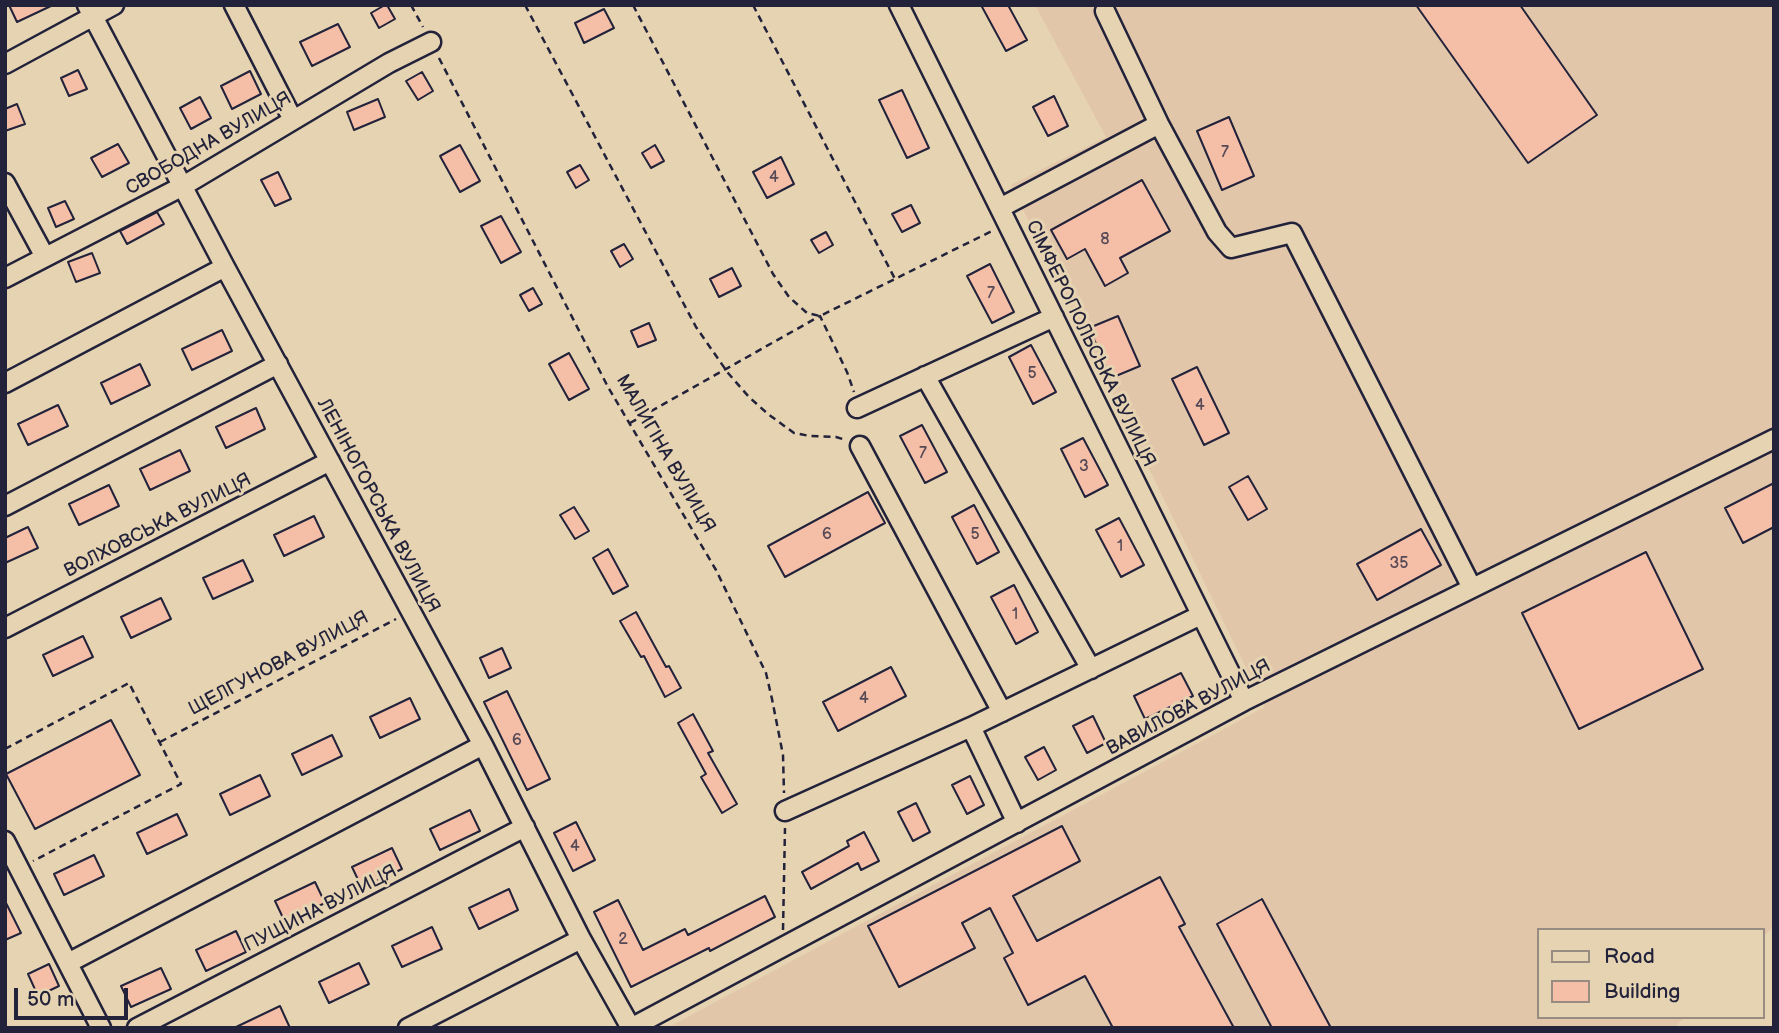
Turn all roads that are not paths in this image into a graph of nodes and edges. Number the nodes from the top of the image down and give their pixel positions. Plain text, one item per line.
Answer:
1 (114, 5) edge
2 (234, 5) edge
3 (900, 5) edge
4 (90, 11) edge
5 (1105, 11) dead end
6 (430, 42) road end
7 (5, 64) edge
8 (293, 120) junction
9 (1159, 124) junction
10 (5, 183) edge
11 (183, 186) junction
12 (1004, 216) junction
13 (45, 257) junction
14 (225, 267) junction
15 (5, 278) edge
16 (1054, 317) junction
17 (278, 364) junction
18 (925, 376) junction
19 (5, 383) edge
20 (857, 408) road end
21 (1774, 439) edge
22 (860, 446) road end
23 (330, 461) junction
24 (5, 506) edge
25 (1472, 588) junction
26 (1201, 615) junction
27 (5, 628) edge
28 (1091, 668) junction
29 (1244, 701) junction
30 (1002, 712) junction
31 (971, 727) junction
32 (483, 745) junction
33 (785, 811) road end
34 (1017, 823) junction
35 (524, 827) junction
36 (5, 841) edge
37 (581, 939) junction
38 (68, 963) junction
39 (101, 1028) edge
40 (137, 1028) edge
41 (408, 1028) edge
42 (631, 1028) edge

1 - 4 street
2 - 8 street
3 - 12 street, СІМФЕРОПОЛЬСЬКА ВУЛИЦЯ
4 - 7 street
4 - 11 street, ЛЕНІНОГОРСЬКА ВУЛИЦЯ
5 - 9 street
6 - 8 street, СВОБОДНА ВУЛИЦЯ
8 - 11 street, СВОБОДНА ВУЛИЦЯ
9 - 12 street
9 - 25 street
10 - 13 street
11 - 13 street, СВОБОДНА ВУЛИЦЯ
11 - 14 street, ЛЕНІНОГОРСЬКА ВУЛИЦЯ
12 - 16 street, СІМФЕРОПОЛЬСЬКА ВУЛИЦЯ
13 - 15 street, СВОБОДНА ВУЛИЦЯ
14 - 17 street, ЛЕНІНОГОРСЬКА ВУЛИЦЯ
14 - 19 street
16 - 18 street
16 - 26 street, СІМФЕРОПОЛЬСЬКА ВУЛИЦЯ
17 - 23 street, ЛЕНІНОГОРСЬКА ВУЛИЦЯ
17 - 24 street
18 - 20 street
18 - 28 street
21 - 25 street, ВАВИЛОВА ВУЛИЦЯ
22 - 30 street
23 - 27 street, ВОЛХОВСЬКА ВУЛИЦЯ
23 - 32 street, ЛЕНІНОГОРСЬКА ВУЛИЦЯ
25 - 29 street, ВАВИЛОВА ВУЛИЦЯ
26 - 28 street
26 - 29 street, СІМФЕРОПОЛЬСЬКА ВУЛИЦЯ
28 - 30 street
29 - 34 street, ВАВИЛОВА ВУЛИЦЯ
30 - 31 street
31 - 33 street
31 - 34 street
32 - 35 street, ЛЕНІНОГОРСЬКА ВУЛИЦЯ
32 - 38 street
34 - 42 street, ВАВИЛОВА ВУЛИЦЯ
35 - 37 street, ЛЕНІНОГОРСЬКА ВУЛИЦЯ
35 - 40 street, ПУЩИНА ВУЛИЦЯ
36 - 38 street
37 - 41 street
37 - 42 street, ЛЕНІНОГОРСЬКА ВУЛИЦЯ
38 - 39 street

